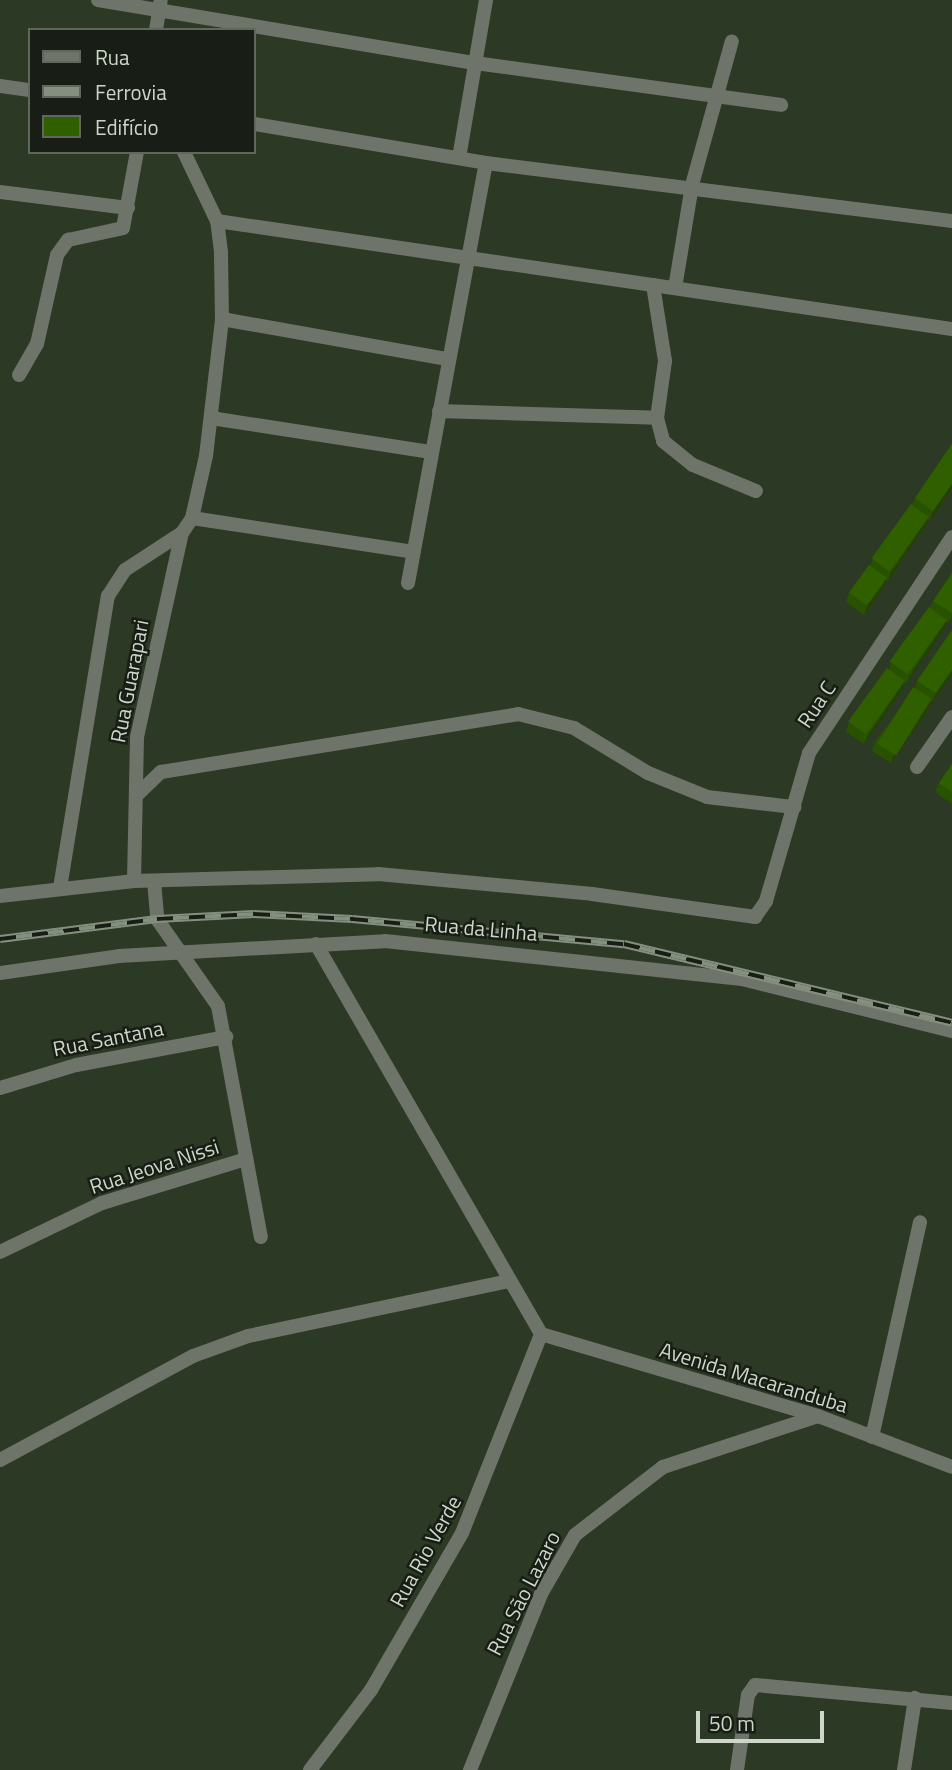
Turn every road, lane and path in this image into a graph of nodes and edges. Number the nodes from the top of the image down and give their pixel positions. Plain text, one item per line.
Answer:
1 (97, 0) edge
2 (486, 0) edge
3 (160, 4) edge
4 (156, 28) edge
5 (732, 41) dead end
6 (475, 63) junction
7 (0, 86) edge
8 (28, 90) edge
9 (716, 96) junction
10 (781, 105) dead end
11 (256, 124) edge
12 (137, 154) edge
13 (185, 154) edge
14 (459, 158) junction
15 (486, 163) junction
16 (692, 185) junction
17 (0, 192) edge
18 (128, 208) junction
19 (217, 221) junction
20 (952, 221) edge
21 (468, 258) junction
22 (653, 285) junction
23 (675, 288) junction
24 (222, 318) junction
25 (952, 329) edge
26 (447, 359) junction
27 (19, 375) dead end
28 (439, 411) junction
29 (211, 418) junction
30 (657, 418) junction
31 (431, 452) junction
32 (756, 491) dead end
33 (192, 518) junction
34 (182, 533) junction
35 (952, 537) edge
36 (413, 552) junction
37 (408, 583) dead end
38 (952, 717) edge
39 (916, 767) dead end
40 (138, 794) junction
41 (794, 807) junction
42 (134, 881) junction
43 (154, 881) junction
44 (60, 888) junction
45 (0, 896) edge
46 (316, 944) junction
47 (176, 952) junction
48 (0, 973) edge
49 (952, 1031) edge
50 (226, 1037) junction
51 (0, 1088) edge
52 (246, 1159) junction
53 (920, 1222) dead end
54 (261, 1237) dead end
55 (0, 1252) edge
56 (509, 1281) junction
57 (541, 1334) junction
58 (818, 1416) junction
59 (872, 1437) junction
60 (0, 1460) edge
61 (952, 1467) edge
62 (915, 1698) junction
63 (952, 1703) edge
64 (310, 1770) edge
65 (470, 1770) edge
66 (737, 1770) edge
67 (904, 1770) edge

1 - 3 street
2 - 6 street
3 - 4 street
3 - 6 street
5 - 9 street
6 - 9 street
6 - 14 street
7 - 8 street
9 - 10 street
9 - 16 street
11 - 14 street
12 - 18 street
13 - 19 street
14 - 15 street
15 - 16 street
15 - 21 street
16 - 20 street
16 - 23 street
17 - 18 street
18 - 27 street
19 - 21 street
19 - 24 street
21 - 22 street
21 - 26 street
22 - 23 street
22 - 30 street
23 - 25 street
24 - 26 street
24 - 29 street
26 - 28 street
28 - 30 street
28 - 31 street
29 - 31 street
29 - 33 street
30 - 32 street
31 - 36 street
33 - 34 street
33 - 36 street
34 - 40 street, Rua Guarapari
34 - 44 street
35 - 41 street, Rua C
36 - 37 street
38 - 39 street
40 - 41 street
40 - 42 street, Rua Guarapari
41 - 43 street, Rua C
42 - 43 street
42 - 44 street
43 - 47 street
44 - 45 street
46 - 47 street, Rua da Linha
46 - 49 street, Rua da Linha
46 - 56 street
47 - 48 street, Rua da Linha
47 - 50 street
50 - 51 street, Rua Santana
50 - 52 street
52 - 54 street
52 - 55 street, Rua Jeova Nissi
53 - 59 street
56 - 57 street
56 - 60 street
57 - 58 street, Avenida Macaranduba
57 - 64 street, Rua Rio Verde
58 - 59 street, Avenida Macaranduba
58 - 65 street, Rua São Lazaro
59 - 61 street, Avenida Macaranduba
62 - 63 street
62 - 66 street
62 - 67 street

